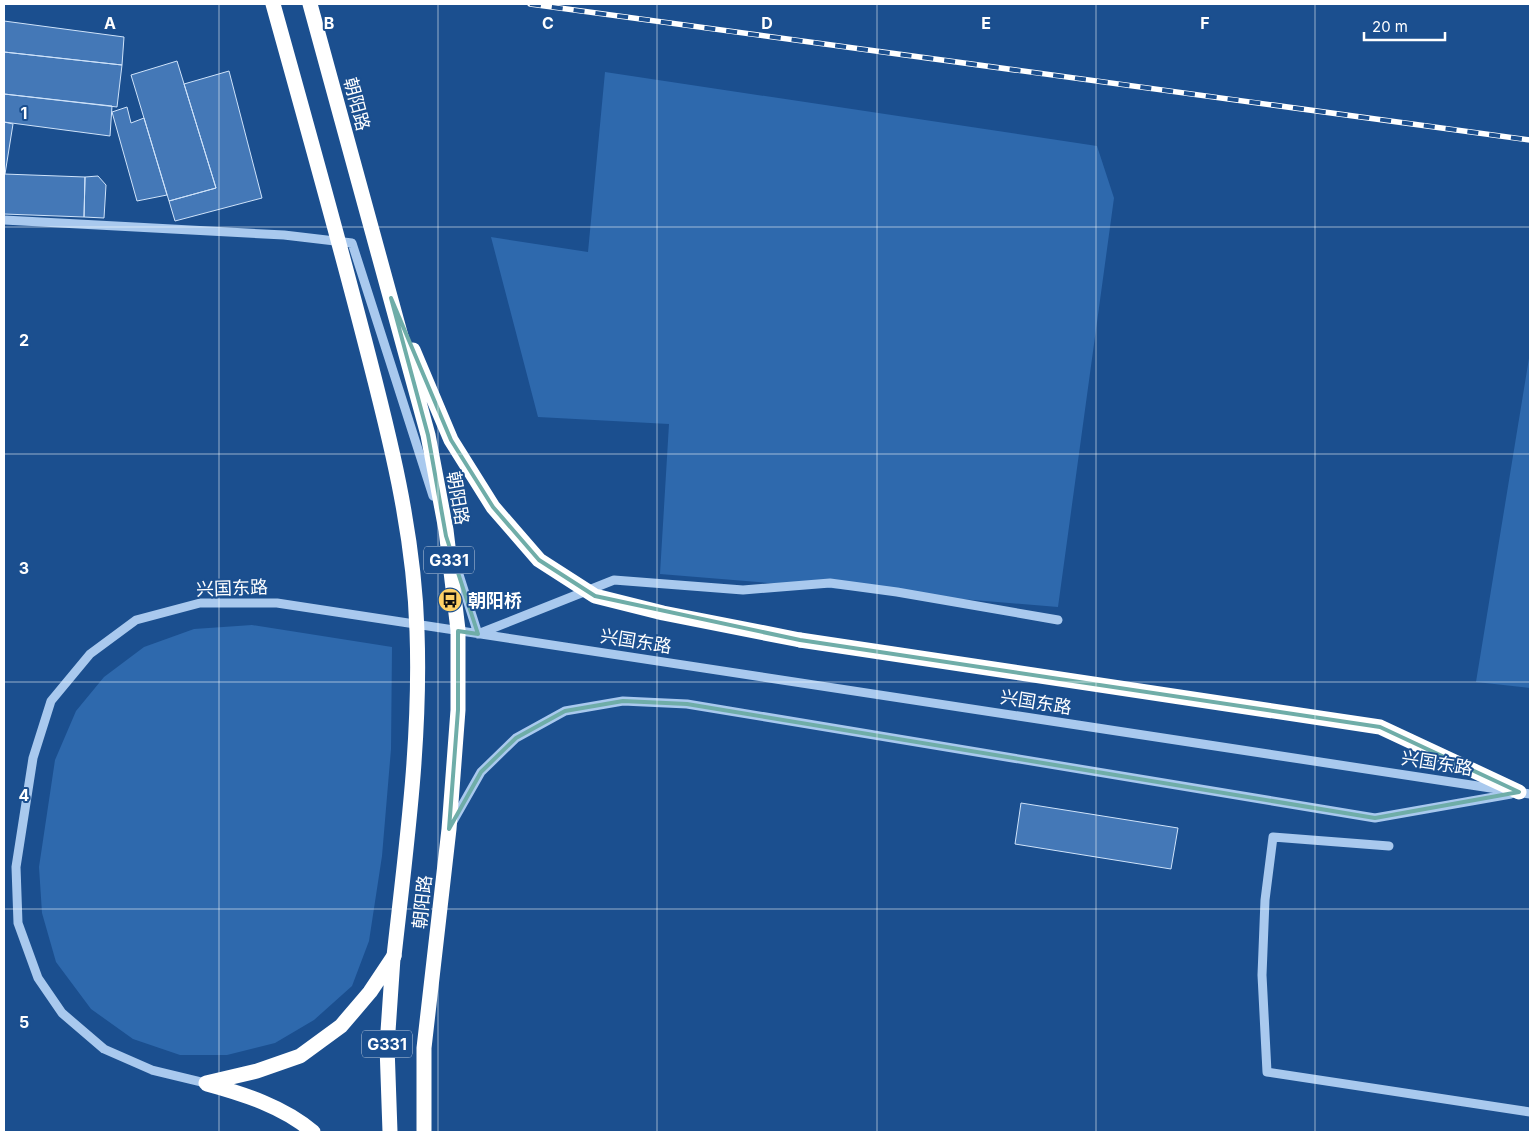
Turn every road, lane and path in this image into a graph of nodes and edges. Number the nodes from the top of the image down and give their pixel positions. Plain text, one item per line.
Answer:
1 (274, 4) edge
2 (310, 4) edge
3 (4, 220) edge
4 (391, 298) junction
5 (1058, 620) dead end
6 (478, 634) junction
7 (1525, 793) edge
8 (449, 829) junction
9 (1390, 846) dead end
10 (394, 956) junction
11 (206, 1083) junction
12 (1530, 1112) edge
13 (313, 1132) edge
14 (390, 1132) edge
15 (424, 1132) edge

1 - 10 highway, 朝阳路 / G331, bridge
2 - 4 highway, 朝阳路 / G331, bridge
3 - 6 street
4 - 7 highway, bridge
4 - 8 highway, 朝阳路 / G331, bridge
5 - 6 street
6 - 7 street, 兴国东路
6 - 11 street, 兴国东路
7 - 8 street
8 - 15 highway, 朝阳路 / G331, bridge
9 - 12 street
10 - 11 highway
10 - 14 highway, 朝阳路 / G331
11 - 13 highway

